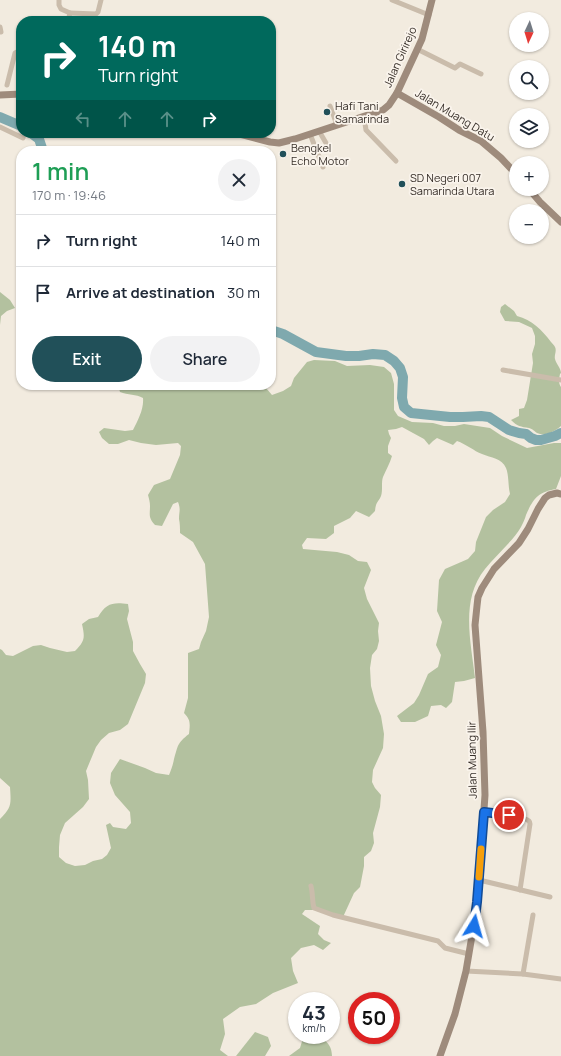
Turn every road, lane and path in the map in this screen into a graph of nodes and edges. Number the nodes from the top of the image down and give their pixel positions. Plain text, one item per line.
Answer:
1 (59, 0) edge
2 (101, 0) edge
3 (392, 0) edge
4 (432, 0) edge
5 (70, 13) junction
6 (429, 15) junction
7 (69, 16) edge
8 (417, 49) junction
9 (16, 52) edge
10 (481, 74) dead end
11 (7, 85) dead end
12 (397, 93) junction
13 (16, 94) edge
14 (0, 96) edge
15 (330, 106) dead end
16 (364, 117) junction
17 (337, 125) junction
18 (0, 127) edge
19 (320, 131) junction
20 (310, 134) junction
21 (16, 135) edge
22 (252, 138) edge
23 (326, 143) dead end
24 (396, 161) dead end
25 (323, 167) dead end
26 (509, 167) edge
27 (536, 196) edge
28 (561, 222) edge
29 (503, 370) dead end
30 (561, 380) edge
31 (561, 494) edge
32 (484, 812) junction
33 (479, 880) junction
34 (311, 886) dead end
35 (520, 890) junction
36 (550, 897) dead end
37 (533, 914) dead end
38 (469, 954) junction
39 (466, 971) junction
40 (523, 974) junction
41 (561, 979) edge
42 (440, 1056) edge

1 - 5 street
2 - 5 street
3 - 6 street
4 - 6 main road, Jalan Girirejo
5 - 7 street
6 - 8 main road, Jalan Girirejo
8 - 10 street
8 - 12 main road, Jalan Girirejo
9 - 11 street
12 - 16 main road, Jalan Girirejo
12 - 26 main road, Jalan Muang Datu
13 - 14 main road
15 - 17 street
16 - 17 main road, Jalan Girirejo
16 - 24 street
17 - 19 main road, Jalan Girirejo
18 - 21 street
19 - 20 main road, Jalan Girirejo
19 - 23 street
20 - 22 main road, Jalan Girirejo
20 - 25 street
27 - 28 main road
29 - 30 street
31 - 32 main road, Jalan Muang Ilir
32 - 33 main road, Jalan Muang Ilir
32 - 35 street
33 - 35 street
33 - 38 main road, Jalan Muang Ilir
34 - 38 street
35 - 36 street
37 - 40 street
38 - 39 main road, Jalan Muang Ilir
39 - 40 street
39 - 42 main road, Jalan Muang Ilir
40 - 41 street

